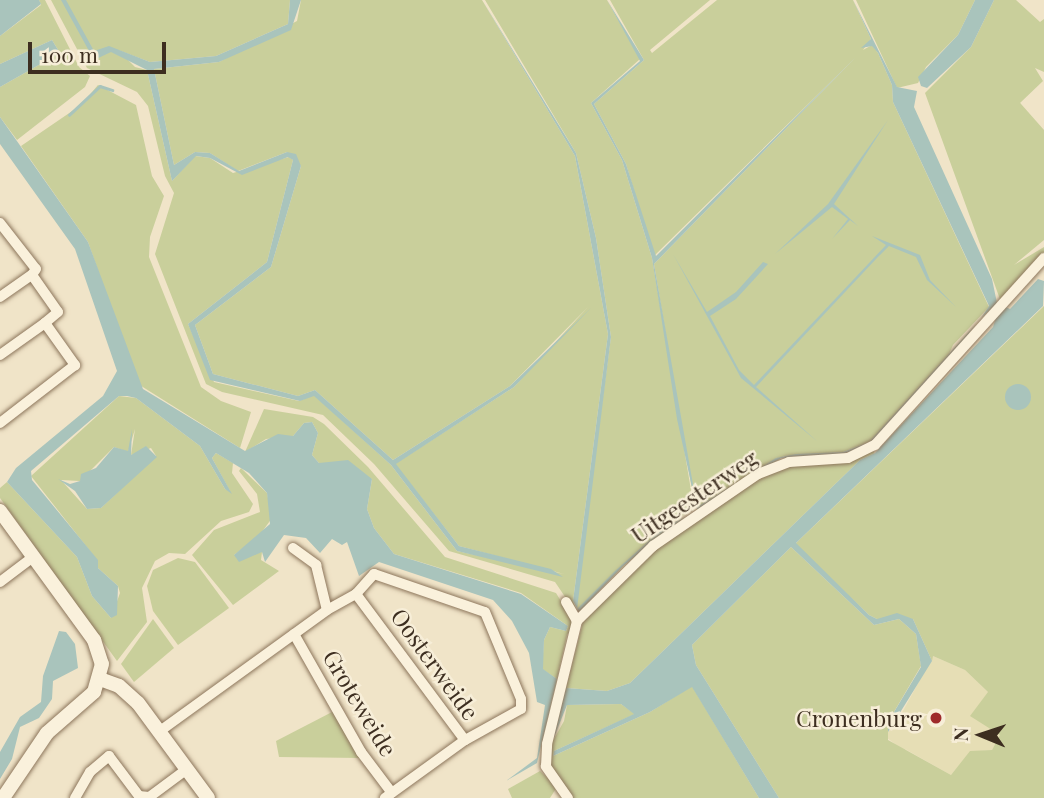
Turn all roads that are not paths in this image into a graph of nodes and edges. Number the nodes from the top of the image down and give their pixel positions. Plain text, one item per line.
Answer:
1 (2, 230) edge
2 (1044, 258) edge
3 (32, 275) junction
4 (0, 297) edge
5 (45, 323) junction
6 (0, 355) edge
7 (1, 419) edge
8 (0, 511) edge
9 (293, 548) dead end
10 (33, 557) junction
11 (0, 582) edge
12 (356, 594) junction
13 (566, 602) dead end
14 (327, 610) junction
15 (577, 621) junction
16 (295, 634) junction
17 (100, 679) junction
18 (160, 731) junction
19 (464, 740) junction
20 (187, 769) junction
21 (388, 795) edge
22 (148, 797) edge
23 (3, 798) edge
24 (75, 798) edge
25 (208, 798) edge
26 (568, 798) edge

1 - 3 street
2 - 15 street, Uitgeesterweg
3 - 4 street
3 - 5 street
5 - 6 street
5 - 7 street
8 - 10 street
9 - 14 street
10 - 11 street
10 - 17 street
12 - 14 street
12 - 19 street, Oosterweide
12 - 19 street
13 - 15 street
14 - 16 street
15 - 26 street
16 - 18 street
16 - 21 street, Groteweide
17 - 18 street
17 - 23 street
18 - 20 street
19 - 21 street, Oosterweide
20 - 22 street
20 - 25 street
22 - 24 street

